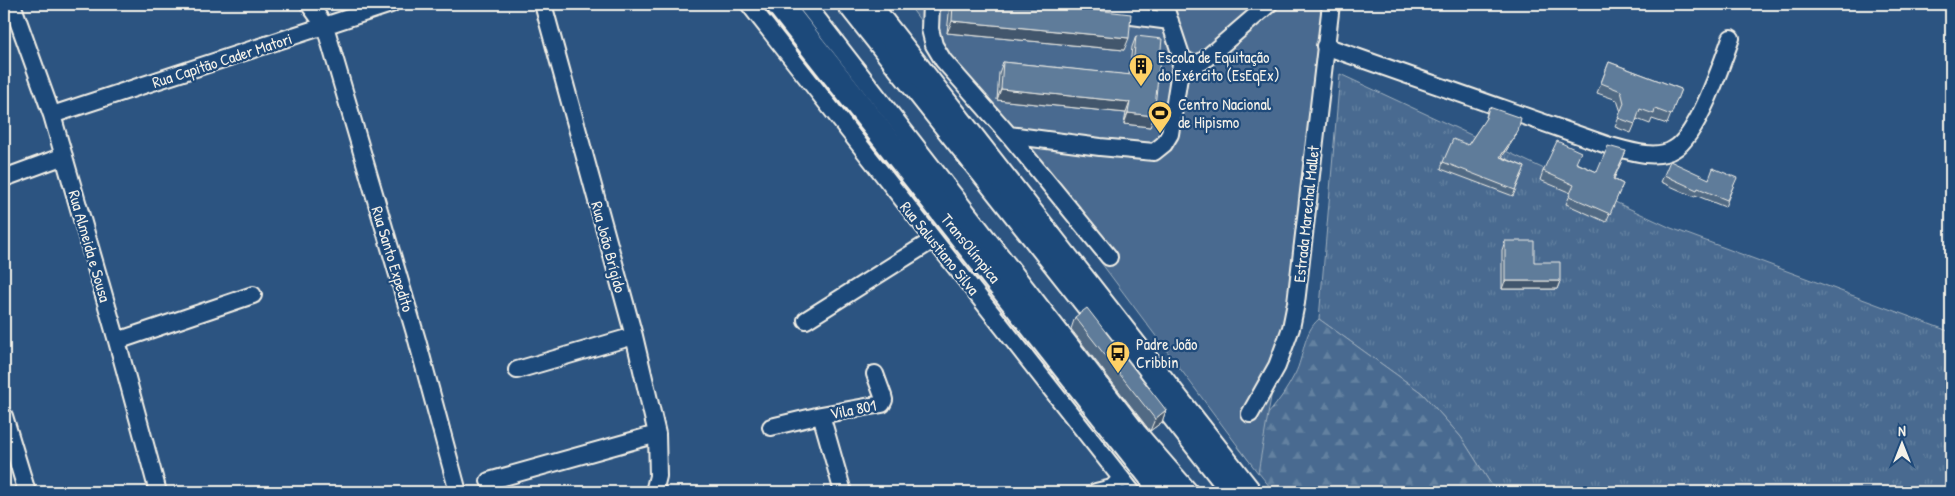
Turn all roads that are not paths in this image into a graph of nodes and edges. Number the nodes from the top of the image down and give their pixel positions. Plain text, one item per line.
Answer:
1 (309, 4) edge
2 (392, 4) edge
3 (543, 4) edge
4 (749, 4) edge
5 (767, 4) edge
6 (779, 4) edge
7 (806, 4) edge
8 (845, 4) edge
9 (867, 4) edge
10 (931, 4) edge
11 (1164, 4) edge
12 (1269, 4) edge
13 (1331, 4) edge
14 (10, 8) edge
15 (1091, 11) edge
16 (1170, 21) junction
17 (325, 26) junction
18 (1731, 38) dead end
19 (1325, 46) junction
20 (1182, 58) junction
21 (52, 115) junction
22 (1009, 135) junction
23 (64, 156) junction
24 (4, 178) edge
25 (930, 198) junction
26 (933, 240) junction
27 (1109, 257) dead end
28 (253, 295) dead end
29 (806, 320) dead end
30 (634, 336) junction
31 (117, 340) junction
32 (517, 370) dead end
33 (875, 374) dead end
34 (1250, 414) dead end
35 (822, 415) junction
36 (4, 416) edge
37 (771, 427) dead end
38 (657, 434) junction
39 (1121, 479) junction
40 (490, 481) dead end
41 (27, 492) edge
42 (158, 492) edge
43 (458, 492) edge
44 (654, 492) edge
45 (843, 492) edge
46 (1096, 492) edge
47 (1132, 492) edge
48 (1164, 492) edge
49 (1190, 492) edge
50 (1228, 492) edge
51 (1248, 492) edge

1 - 17 street, Rua Santo Expedito
2 - 17 street, Rua Capitão Cader Matori
3 - 30 street, Rua João Brígido
4 - 26 street, Rua Salustiano Silva
5 - 25 highway
6 - 25 highway, TransOlímpica
7 - 49 street, TransOlímpica
8 - 50 street
9 - 51 highway
10 - 22 street
11 - 16 street
12 - 20 street
13 - 19 street, Estrada Marechal Mallet
14 - 21 street, Rua Almeida e Sousa
15 - 16 street
16 - 20 street
17 - 21 street, Rua Capitão Cader Matori
17 - 43 street, Rua Santo Expedito
18 - 19 street
19 - 34 street, Estrada Marechal Mallet
20 - 22 street
21 - 23 street, Rua Almeida e Sousa
22 - 27 street
23 - 24 street
23 - 31 street, Rua Almeida e Sousa
25 - 48 highway, TransOlímpica
26 - 29 street
26 - 39 street, Rua Salustiano Silva
28 - 31 street
30 - 32 street
30 - 38 street, Rua João Brígido
31 - 42 street, Rua Almeida e Sousa
33 - 35 street, Vila 801
35 - 37 street, Vila 801
35 - 45 street, Vila 801
36 - 41 street
38 - 40 street
38 - 44 street, Rua João Brígido
39 - 46 street
39 - 47 street, Rua Salustiano Silva

